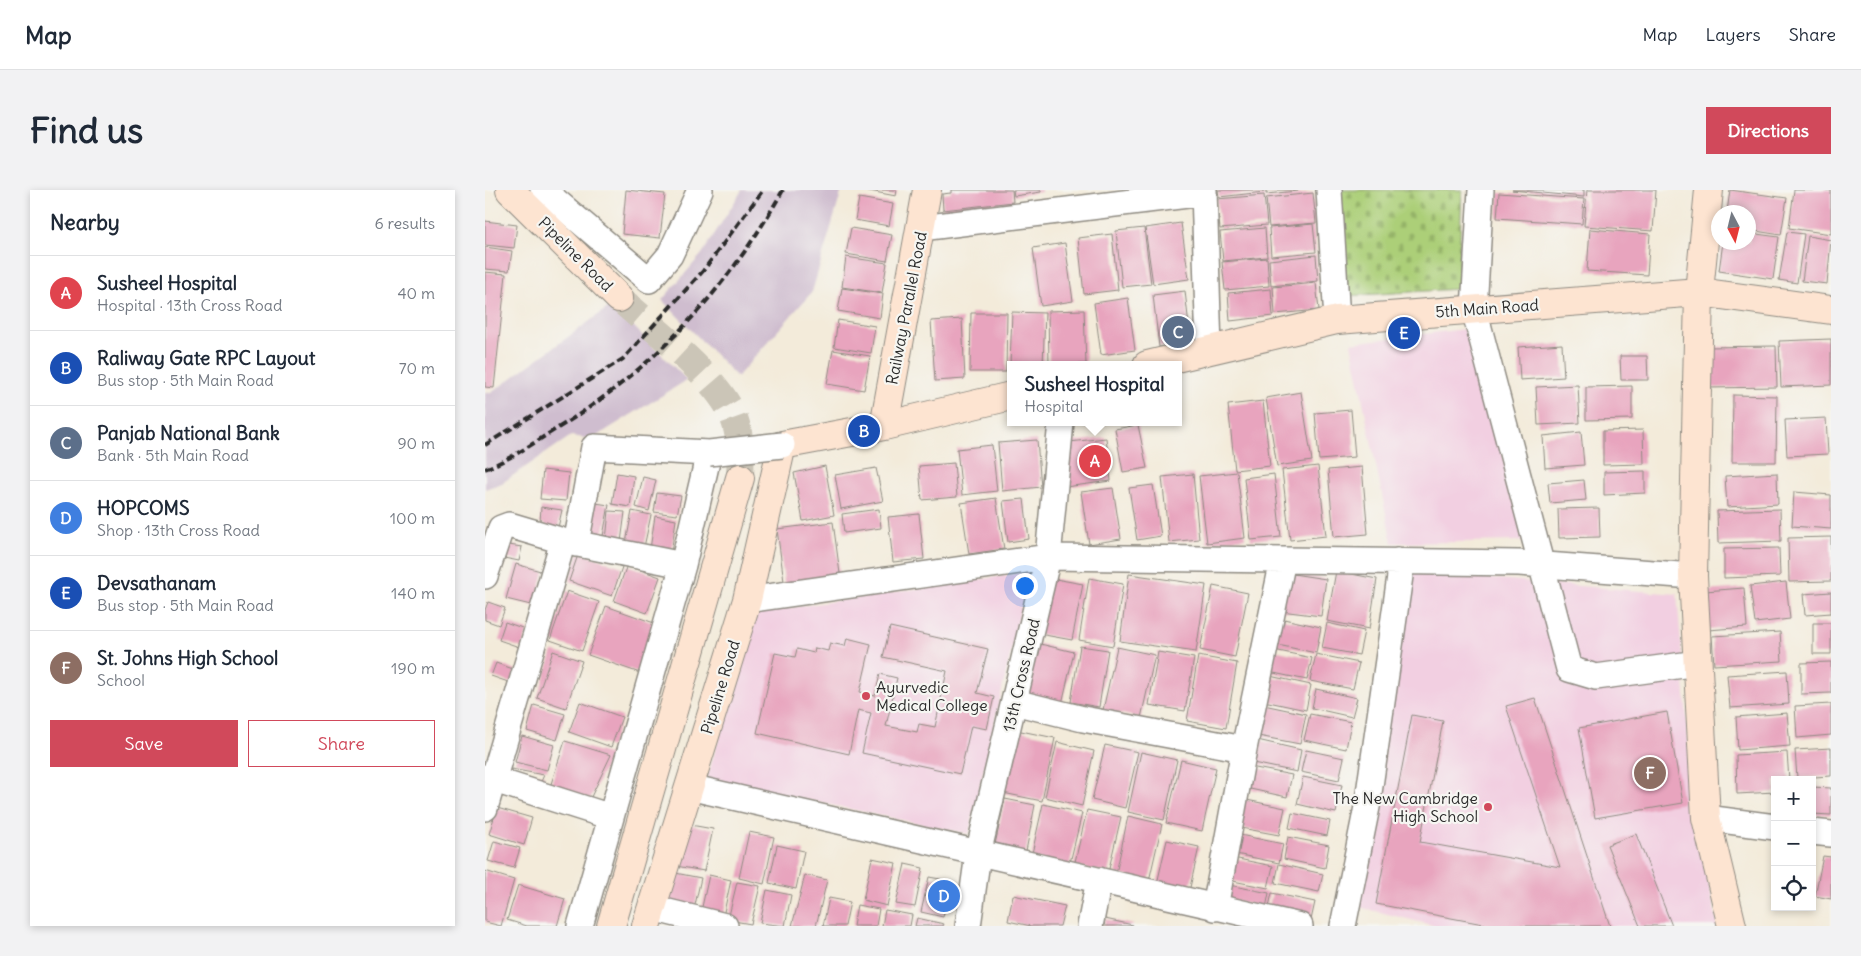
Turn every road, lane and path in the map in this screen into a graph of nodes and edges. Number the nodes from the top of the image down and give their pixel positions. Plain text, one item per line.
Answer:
1 (510, 190) edge
2 (543, 190) edge
3 (700, 190) edge
4 (927, 190) edge
5 (1329, 190) edge
6 (1481, 190) edge
7 (1709, 190) edge
8 (1204, 192) edge
9 (921, 228) junction
10 (1699, 292) junction
11 (619, 298) tunnel mouth
12 (1474, 309) junction
13 (1831, 310) edge
14 (1337, 320) junction
15 (1209, 350) junction
16 (1164, 361) edge
17 (1007, 397) edge
18 (884, 426) junction
19 (1061, 426) edge
20 (783, 445) junction
21 (709, 453) junction
22 (740, 478) tunnel mouth
23 (569, 543) junction
24 (1048, 557) junction
25 (1283, 560) junction
26 (1398, 561) junction
27 (1541, 564) junction
28 (683, 565) junction
29 (485, 576) edge
30 (1693, 576) junction
31 (747, 600) junction
32 (1698, 663) junction
33 (1014, 702) junction
34 (1244, 749) junction
35 (489, 778) edge
36 (689, 786) junction
37 (485, 808) edge
38 (611, 817) junction
39 (1706, 818) junction
40 (1771, 826) edge
41 (1816, 832) edge
42 (1831, 834) edge
43 (978, 854) junction
44 (1099, 880) junction
45 (1215, 908) junction
46 (649, 917) edge
47 (580, 926) edge
48 (611, 926) edge
49 (725, 926) edge
50 (968, 926) edge
51 (1090, 926) edge
52 (1300, 926) edge
53 (1343, 926) edge
54 (1732, 926) edge

1 - 11 street, Pipeline Road
2 - 3 street
4 - 9 street, Railway Parallel Road
5 - 14 street
6 - 12 street
7 - 10 street
8 - 9 street
8 - 15 street
9 - 18 street, Railway Parallel Road
10 - 12 street, 5th Main Road
10 - 13 street, 5th Main Road
10 - 30 street
12 - 14 street, 5th Main Road
12 - 27 street
14 - 15 street, 5th Main Road
15 - 16 street, 5th Main Road
17 - 18 street
18 - 20 street
19 - 24 street, 13th Cross Road
20 - 21 street, bridge
20 - 31 street, Pipeline Road
21 - 23 street
21 - 28 street
22 - 48 street
23 - 28 street
23 - 29 street
23 - 35 street
24 - 25 street
24 - 31 street
24 - 33 street, 13th Cross Road
25 - 26 street
25 - 34 street
26 - 27 street
26 - 53 street
27 - 30 street
27 - 32 street
28 - 38 street
30 - 32 street
31 - 36 street, Pipeline Road
32 - 39 street
33 - 34 street
33 - 43 street, 13th Cross Road
34 - 45 street
35 - 37 street
35 - 38 street
36 - 43 street
36 - 46 street, Pipeline Road
38 - 47 street
39 - 40 street
39 - 54 street
41 - 42 street
43 - 44 street
43 - 50 street, 13th Cross Road
44 - 45 street
44 - 51 street
45 - 52 street
46 - 49 street

